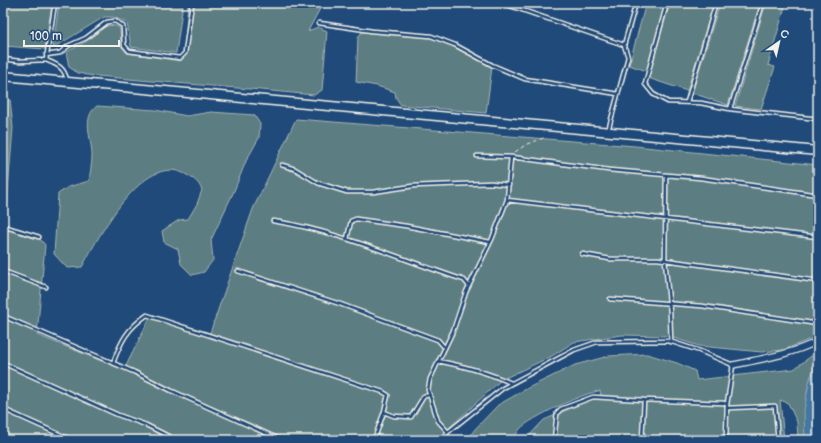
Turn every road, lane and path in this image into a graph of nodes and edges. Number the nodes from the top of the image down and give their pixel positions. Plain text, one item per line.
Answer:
1 (55, 3) edge
2 (192, 3) edge
3 (502, 3) edge
4 (636, 3) edge
5 (667, 3) edge
6 (716, 3) edge
7 (763, 3) edge
8 (319, 23) dead end
9 (624, 45) junction
10 (46, 55) junction
11 (3, 59) edge
12 (46, 60) junction
13 (3, 76) edge
14 (67, 82) junction
15 (618, 94) junction
16 (687, 102) junction
17 (730, 109) junction
18 (818, 119) edge
19 (608, 131) junction
20 (546, 137) dead end
21 (818, 151) edge
22 (477, 156) dead end
23 (511, 157) junction
24 (282, 165) dead end
25 (666, 175) junction
26 (509, 185) junction
27 (818, 195) edge
28 (507, 200) junction
29 (667, 219) junction
30 (273, 221) dead end
31 (3, 226) edge
32 (39, 237) dead end
33 (818, 237) edge
34 (347, 239) junction
35 (490, 242) junction
36 (582, 254) dead end
37 (665, 260) junction
38 (3, 271) edge
39 (238, 271) dead end
40 (818, 281) edge
41 (469, 286) junction
42 (46, 287) dead end
43 (610, 299) dead end
44 (669, 303) junction
45 (3, 316) edge
46 (818, 324) edge
47 (671, 342) junction
48 (818, 342) edge
49 (445, 348) junction
50 (438, 361) junction
51 (3, 363) edge
52 (113, 363) junction
53 (733, 365) junction
54 (511, 383) junction
55 (430, 395) junction
56 (644, 400) junction
57 (727, 406) junction
58 (3, 409) edge
59 (384, 412) junction
60 (448, 432) junction
61 (72, 440) edge
62 (176, 440) edge
63 (281, 440) edge
64 (374, 440) edge
65 (442, 440) edge
66 (554, 440) edge
67 (642, 440) edge
68 (726, 440) edge
69 (778, 440) edge

1 - 10 lane
2 - 10 lane
3 - 9 lane
4 - 9 lane
5 - 16 lane
6 - 16 lane
7 - 17 lane
8 - 15 lane
9 - 15 lane
10 - 12 lane
11 - 12 lane
12 - 14 lane
13 - 14 main road
14 - 19 main road
15 - 19 lane
16 - 17 lane
17 - 18 lane
19 - 21 main road
20 - 23 path
22 - 23 lane
23 - 25 lane
23 - 26 lane
24 - 26 lane
25 - 27 lane
25 - 29 lane
26 - 28 lane
28 - 29 lane
28 - 35 lane
29 - 33 lane
29 - 37 lane
30 - 34 lane
31 - 32 lane
34 - 35 lane
34 - 41 lane
35 - 41 lane
36 - 37 lane
37 - 40 lane
37 - 44 lane
38 - 42 lane
39 - 49 lane
41 - 49 lane
43 - 44 lane
44 - 46 lane
44 - 47 lane
45 - 52 lane
47 - 53 lane
47 - 54 lane
48 - 53 street
49 - 50 lane
50 - 54 lane
50 - 55 lane
51 - 62 lane
52 - 59 lane
52 - 63 lane
53 - 57 lane
54 - 60 lane
55 - 59 lane
55 - 60 lane
56 - 57 lane
56 - 66 lane
56 - 67 lane
57 - 68 lane
57 - 69 lane
58 - 61 lane
59 - 64 lane
60 - 65 lane

